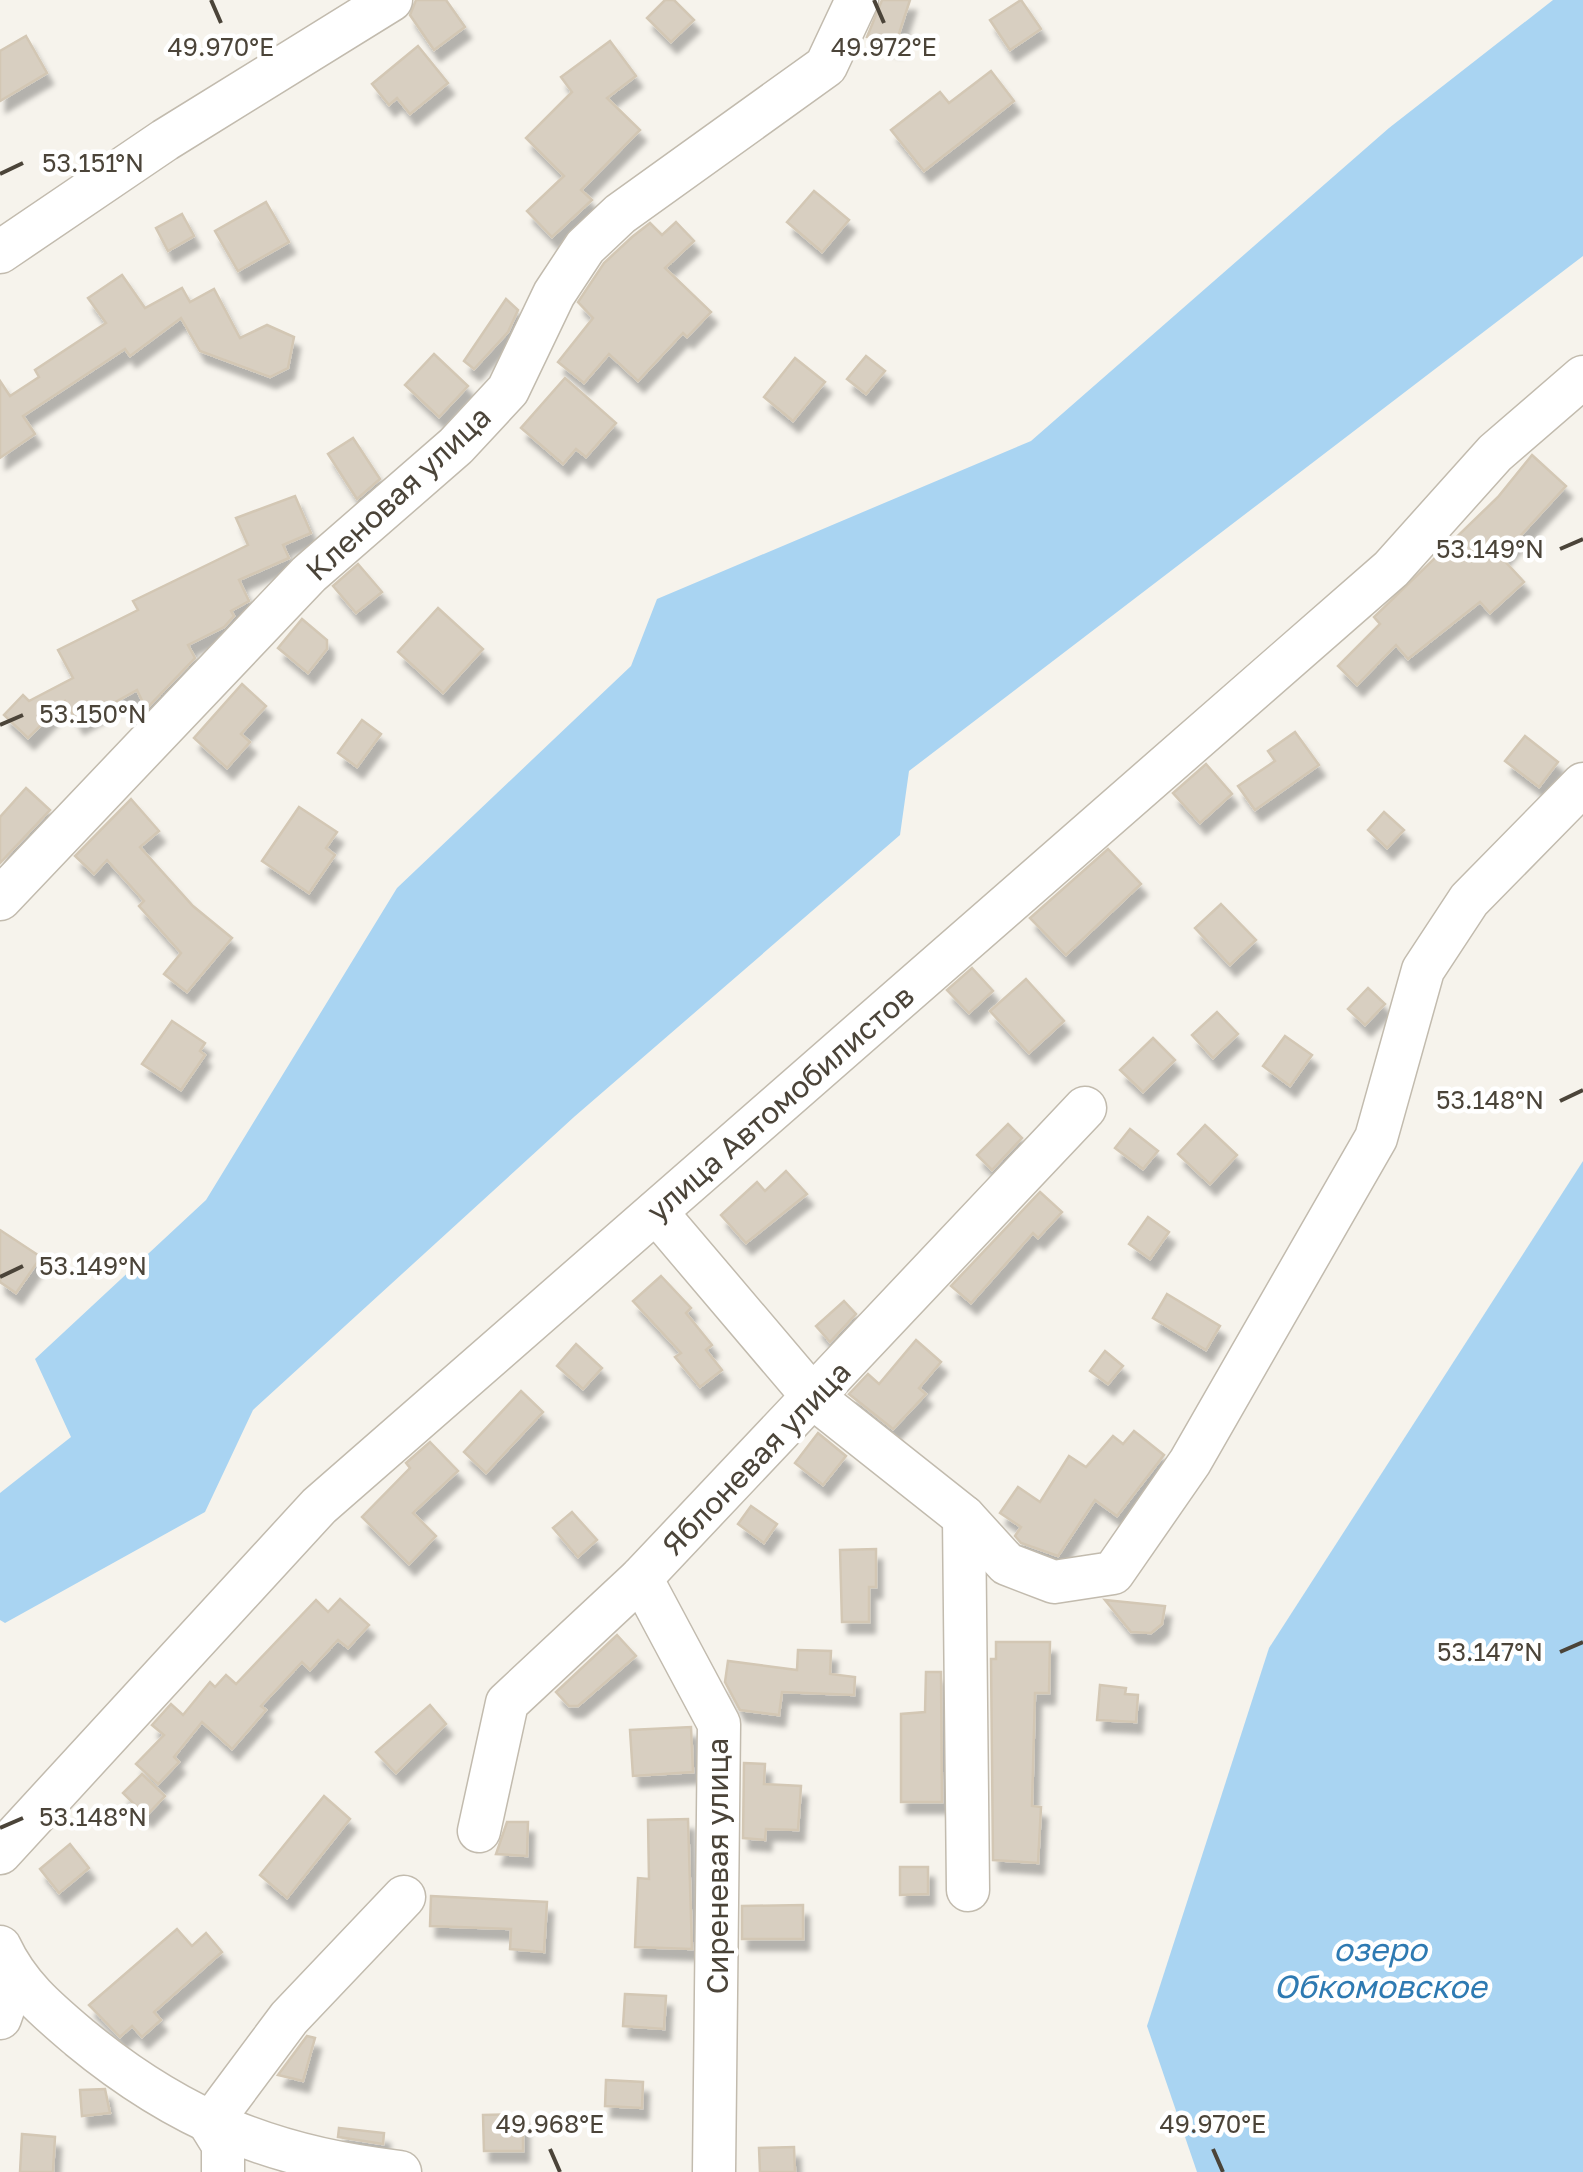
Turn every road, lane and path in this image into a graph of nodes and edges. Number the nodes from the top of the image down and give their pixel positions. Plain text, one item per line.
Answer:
1 (391, 0) edge
2 (856, 0) edge
3 (0, 252) edge
4 (1583, 378) edge
5 (1583, 784) edge
6 (0, 899) edge
7 (1085, 1108) dead end
8 (656, 1212) junction
9 (814, 1398) junction
10 (964, 1517) junction
11 (641, 1578) junction
12 (479, 1831) dead end
13 (0, 1853) edge
14 (968, 1890) dead end
15 (404, 1898) dead end
16 (7, 1962) edge
17 (0, 2018) edge
18 (210, 2124) junction
19 (223, 2172) edge
20 (400, 2172) edge
21 (714, 2172) edge

1 - 3 street
2 - 6 street, Кленовая улица
4 - 8 street, улица Автомобилистов
5 - 10 street
7 - 9 street, Яблоневая улица
8 - 9 street
8 - 13 street, улица Автомобилистов
9 - 10 street
9 - 11 street, Яблоневая улица
10 - 14 street
11 - 12 street, Яблоневая улица
11 - 21 street, Сиреневая улица
15 - 18 street
16 - 17 street
16 - 18 street
18 - 19 street
18 - 20 street

